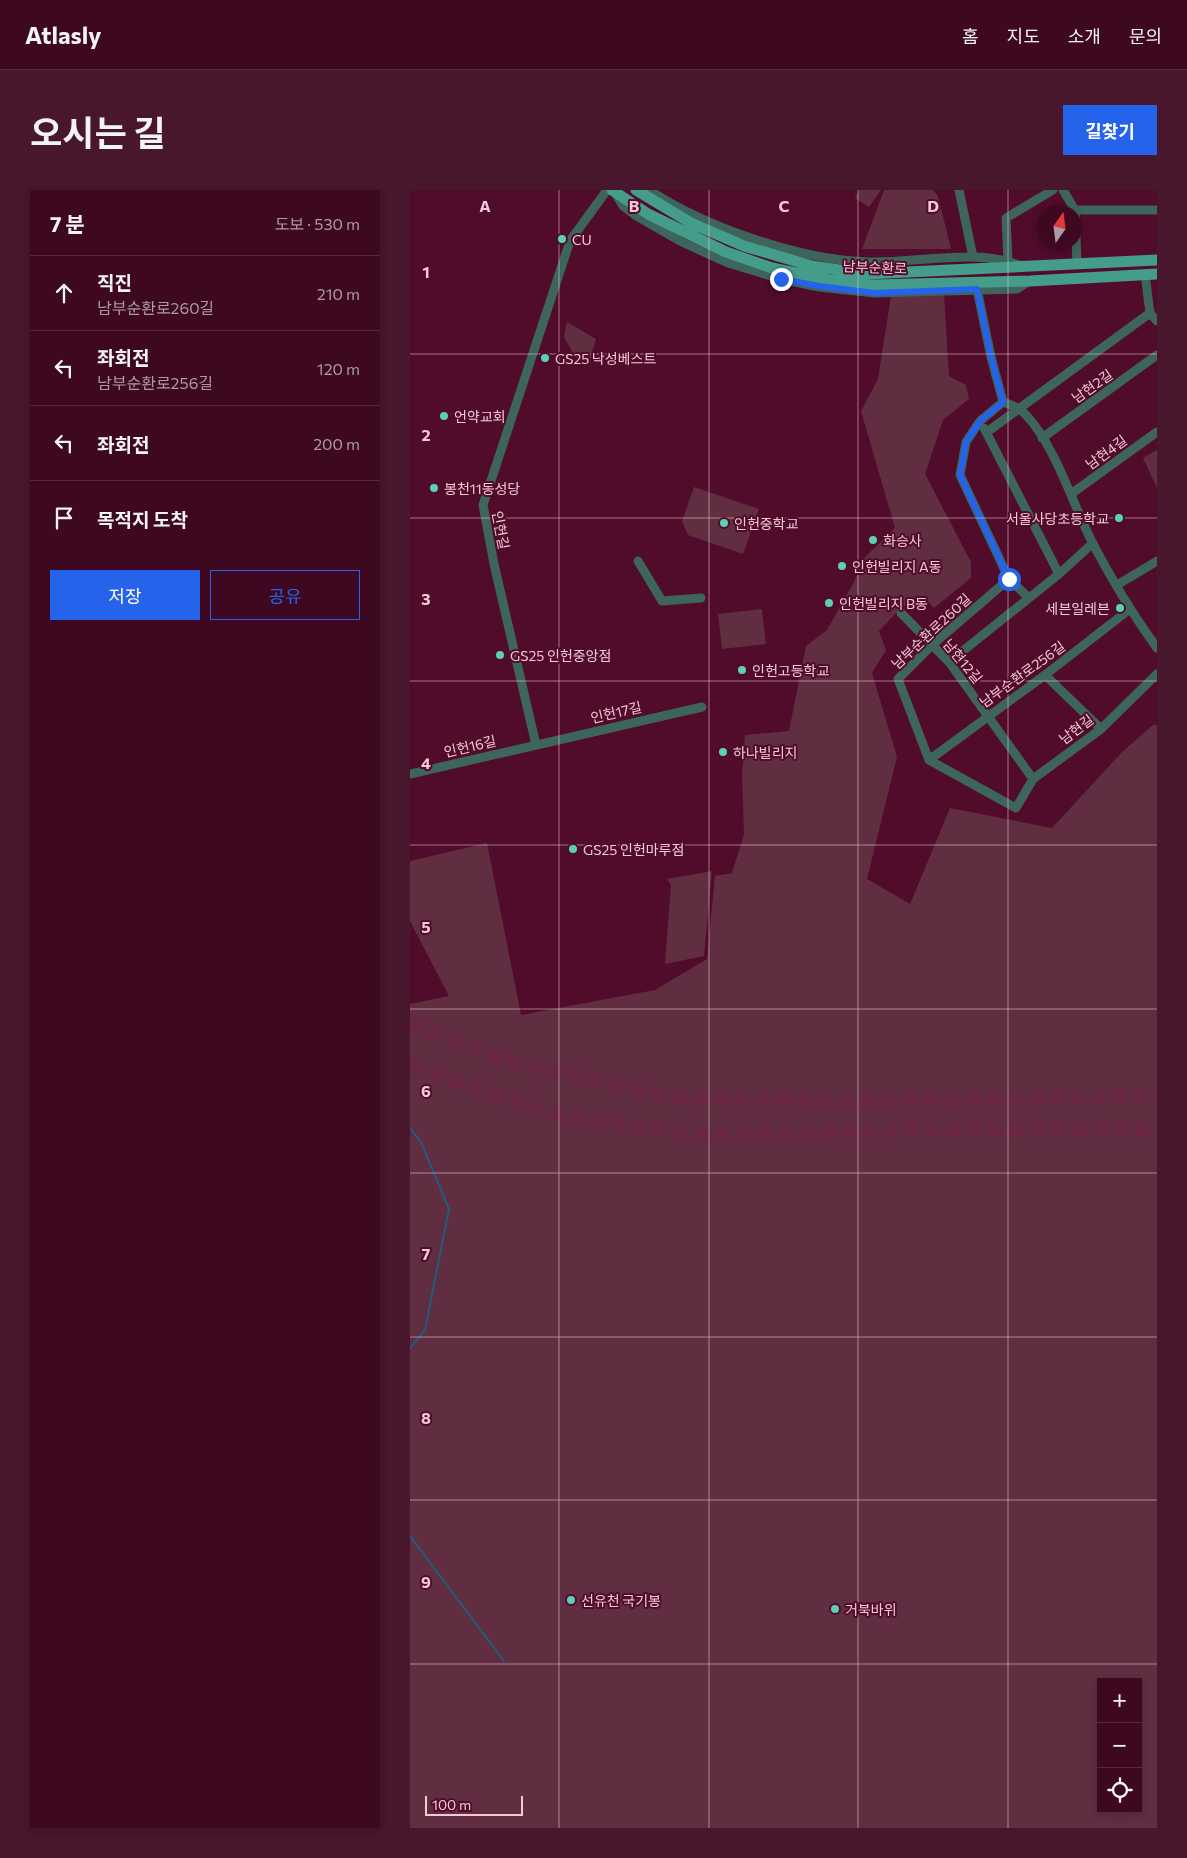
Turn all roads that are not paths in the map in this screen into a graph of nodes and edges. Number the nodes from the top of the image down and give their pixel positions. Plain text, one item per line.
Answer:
1 (611, 190) edge
2 (636, 190) edge
3 (649, 190) edge
4 (960, 190) edge
5 (1054, 190) edge
6 (1063, 190) edge
7 (1072, 205) edge
8 (1082, 210) edge
9 (1157, 210) edge
10 (1076, 250) edge
11 (973, 257) junction
12 (1008, 260) junction
13 (1157, 260) edge
14 (1116, 262) junction
15 (1077, 264) junction
16 (1024, 268) junction
17 (1151, 274) edge
18 (1112, 275) junction
19 (1030, 281) junction
20 (977, 289) junction
21 (1150, 313) junction
22 (1157, 322) edge
23 (1157, 355) edge
24 (1003, 402) junction
25 (1018, 408) junction
26 (980, 421) junction
27 (987, 432) junction
28 (1157, 432) edge
29 (1042, 438) junction
30 (1071, 494) junction
31 (1093, 543) junction
32 (638, 561) dead end
33 (1157, 561) edge
34 (1059, 574) junction
35 (1009, 579) junction
36 (1117, 585) junction
37 (701, 598) dead end
38 (1029, 598) junction
39 (1130, 609) junction
40 (901, 613) dead end
41 (932, 645) junction
42 (1157, 648) edge
43 (949, 662) junction
44 (1157, 674) edge
45 (1045, 675) junction
46 (702, 707) dead end
47 (989, 716) junction
48 (1101, 729) junction
49 (536, 745) junction
50 (929, 760) junction
51 (410, 774) edge
52 (1033, 779) junction

1 - 19 main road, 남부순환로
1 - 20 street
1 - 49 street, 인헌길
2 - 16 main road, 남부순환로
3 - 11 street
4 - 11 street
5 - 12 street
6 - 7 street
8 - 9 street
10 - 15 street
11 - 12 street
12 - 16 street
13 - 14 main road, 남부순환로
13 - 17 main road
14 - 15 main road, 남부순환로
14 - 18 main road
15 - 16 main road, 남부순환로
17 - 18 main road, 남부순환로
17 - 21 street
18 - 19 main road, 남부순환로
19 - 20 street
20 - 24 street
21 - 22 street
21 - 25 street
23 - 29 street, 남현2길
24 - 25 street
24 - 26 street
25 - 27 street
25 - 29 street
26 - 27 street
26 - 35 street
27 - 34 street
28 - 30 street, 남현4길
29 - 30 street
30 - 31 street
31 - 34 street
31 - 36 street
32 - 37 street
33 - 36 street
34 - 38 street
35 - 38 street
35 - 41 street, 남부순환로260길
36 - 39 street
38 - 43 street
39 - 42 street
39 - 45 street, 남부순환로256길
40 - 41 street, 남현12길
41 - 43 street, 남현12길
41 - 50 street, 남부순환로260길
43 - 47 street, 남현12길
44 - 48 street, 남현길
45 - 47 street, 남부순환로256길
45 - 48 street
46 - 49 street, 인헌17길
47 - 50 street, 남부순환로256길
47 - 52 street, 남현12길
48 - 52 street, 남현길
49 - 51 street, 인헌16길
50 - 52 street, 남현길

